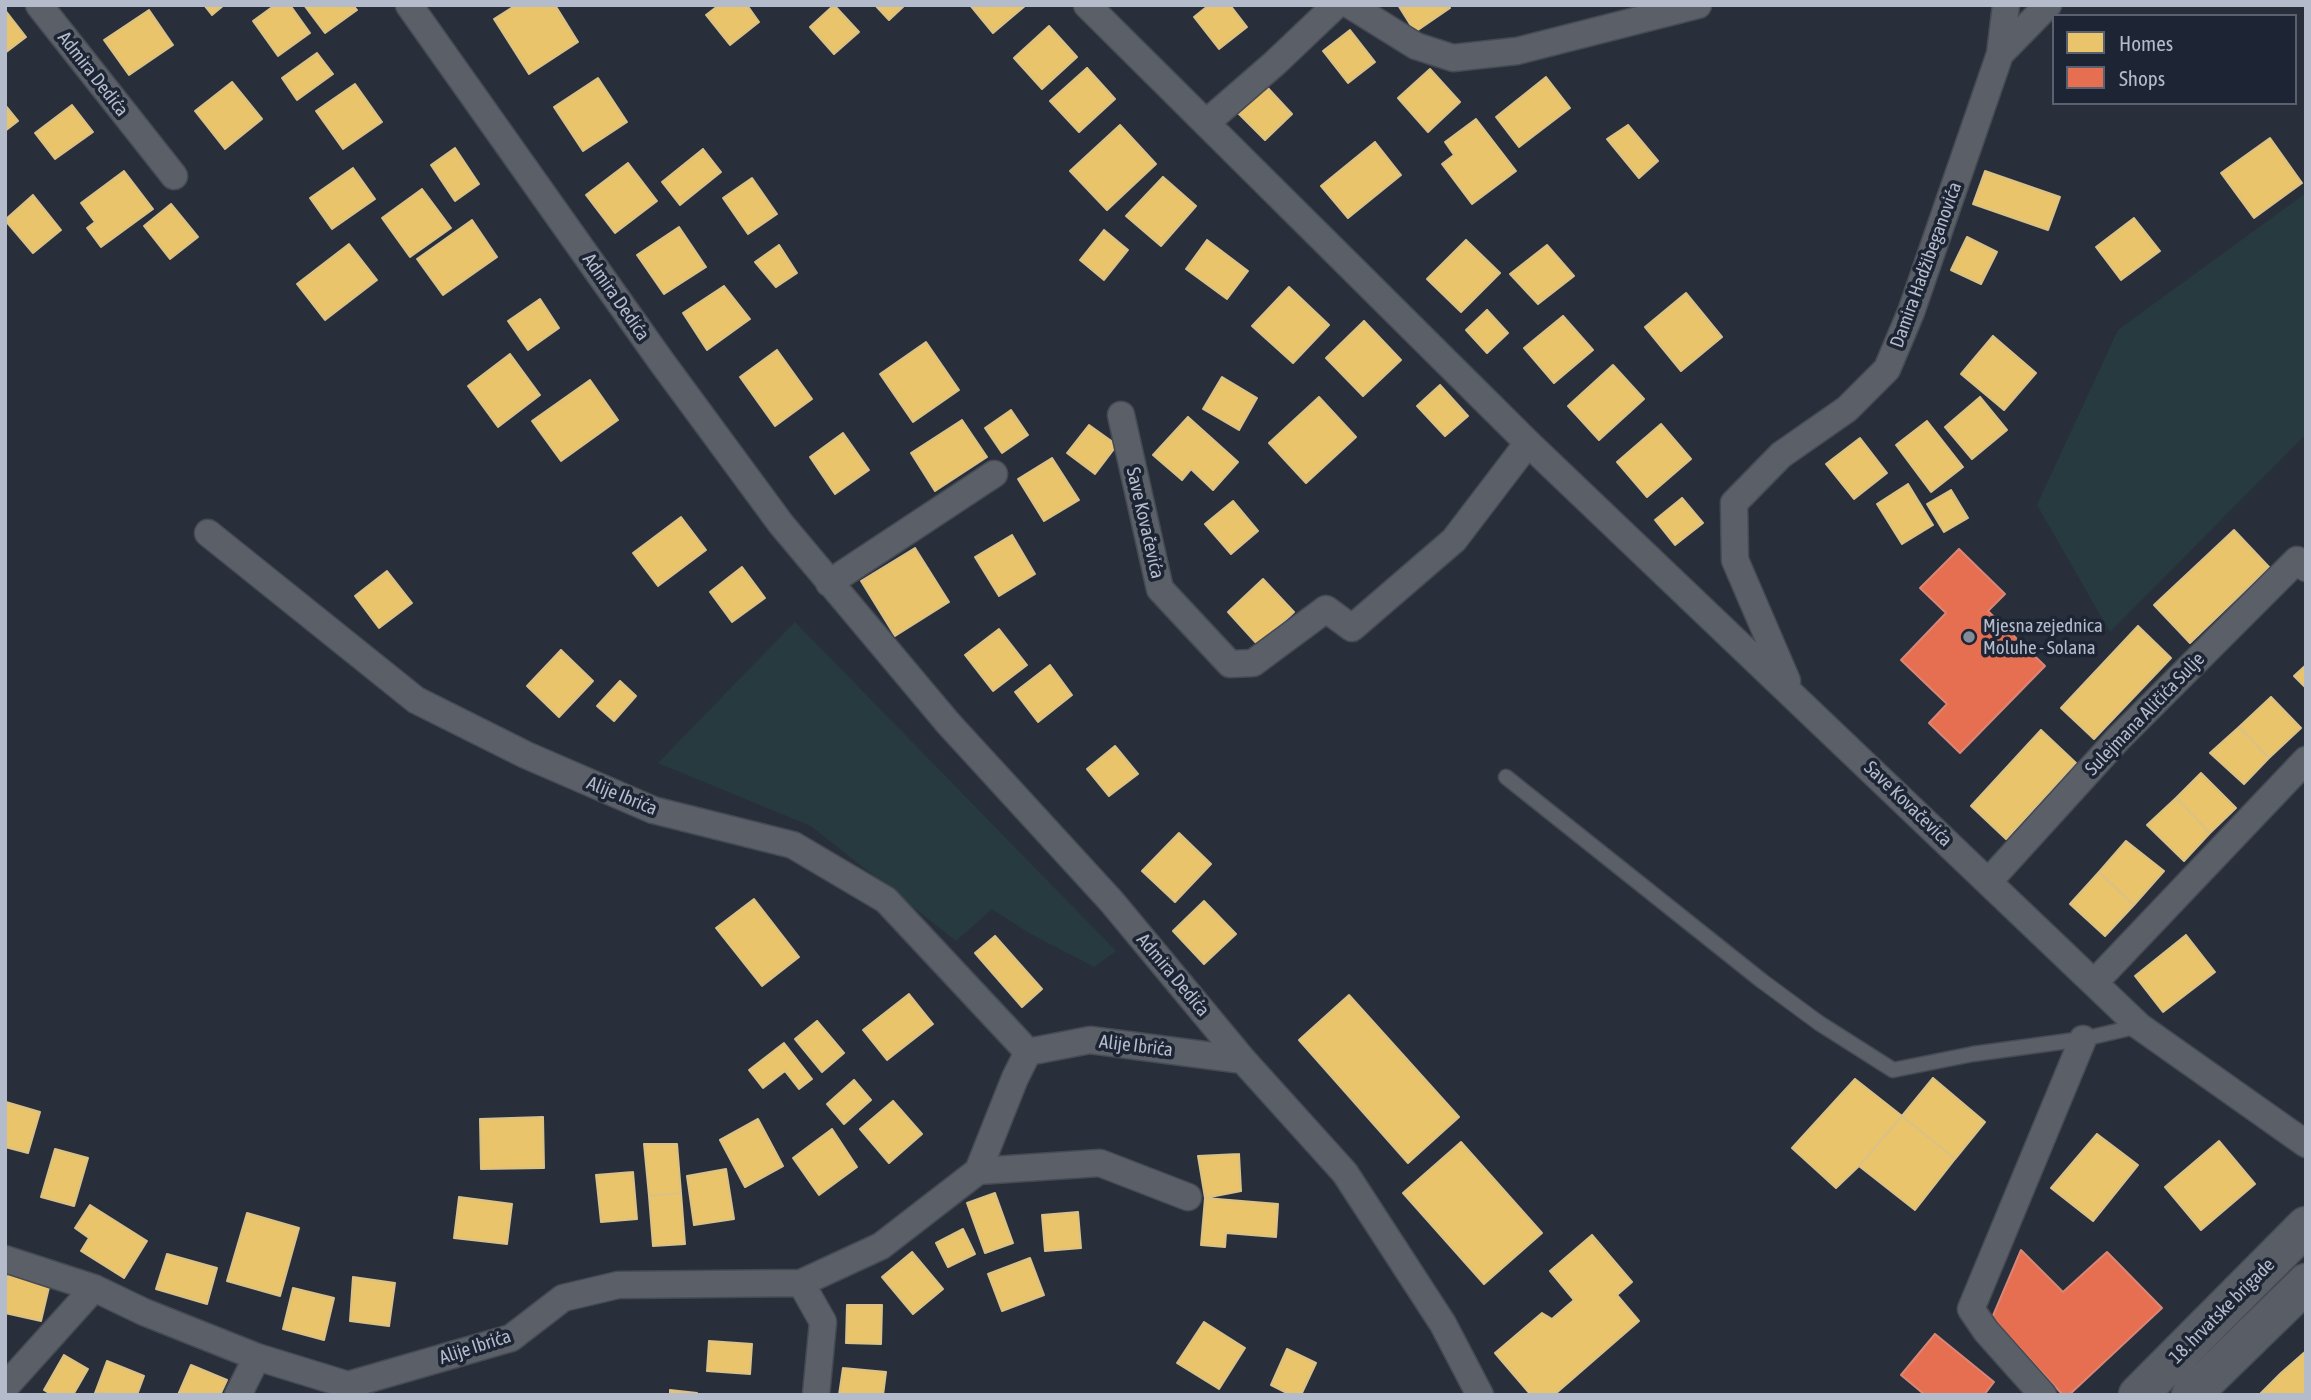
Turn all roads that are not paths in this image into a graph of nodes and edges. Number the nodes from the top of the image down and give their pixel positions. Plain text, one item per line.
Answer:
1 (39, 5) edge
2 (409, 5) edge
3 (1087, 5) edge
4 (1336, 5) edge
5 (1350, 5) edge
6 (1698, 5) edge
7 (2006, 5) edge
8 (2048, 5) edge
9 (2000, 54) junction
10 (1206, 123) junction
11 (174, 176) dead end
12 (1121, 415) dead end
13 (1528, 443) junction
14 (994, 474) dead end
15 (208, 533) dead end
16 (2306, 568) edge
17 (829, 583) junction
18 (1792, 693) junction
19 (2306, 760) edge
20 (1506, 777) dead end
21 (1989, 881) junction
22 (2095, 982) junction
23 (2139, 1026) junction
24 (2083, 1039) junction
25 (1028, 1052) junction
26 (1243, 1060) junction
27 (2306, 1144) edge
28 (978, 1171) junction
29 (1188, 1197) dead end
30 (2306, 1226) edge
31 (5, 1259) edge
32 (802, 1283) junction
33 (2306, 1283) edge
34 (94, 1288) junction
35 (257, 1357) junction
36 (5, 1388) edge
37 (350, 1390) edge
38 (2194, 1394) edge
39 (238, 1395) edge
40 (816, 1395) edge
41 (1480, 1395) edge
42 (2043, 1395) edge
43 (2138, 1395) edge

1 - 11 street, Admira Dedića
2 - 17 street, Admira Dedića
3 - 10 street, Save Kovačevića
4 - 10 street
5 - 6 street
7 - 9 street, Damira Hadžibeganovića
8 - 9 street, Damira Hadžibeganovića
9 - 18 street, Damira Hadžibeganovića
10 - 13 street, Save Kovačevića
12 - 13 street, Save Kovačevića
13 - 18 street, Save Kovačevića
14 - 17 street
15 - 25 street, Alije Ibrića
16 - 21 street, Sulejmana Aličića Sulje
17 - 26 street, Admira Dedića
18 - 21 street, Save Kovačevića
19 - 22 street
20 - 24 lane
21 - 22 street, Save Kovačevića
22 - 23 street, Save Kovačevića
23 - 24 lane
23 - 27 street, Save Kovačevića
24 - 42 street
25 - 26 street, Alije Ibrića
25 - 28 street
26 - 41 street, Admira Dedića
28 - 29 street
28 - 32 street, Alije Ibrića
30 - 43 main road, 18. hrvatske brigade
31 - 34 street, Alije Ibrića
32 - 37 street, Alije Ibrića
32 - 40 street
33 - 38 main road, 18. hrvatske brigade
34 - 35 street, Alije Ibrića
34 - 36 street
35 - 37 street, Alije Ibrića
35 - 39 street

